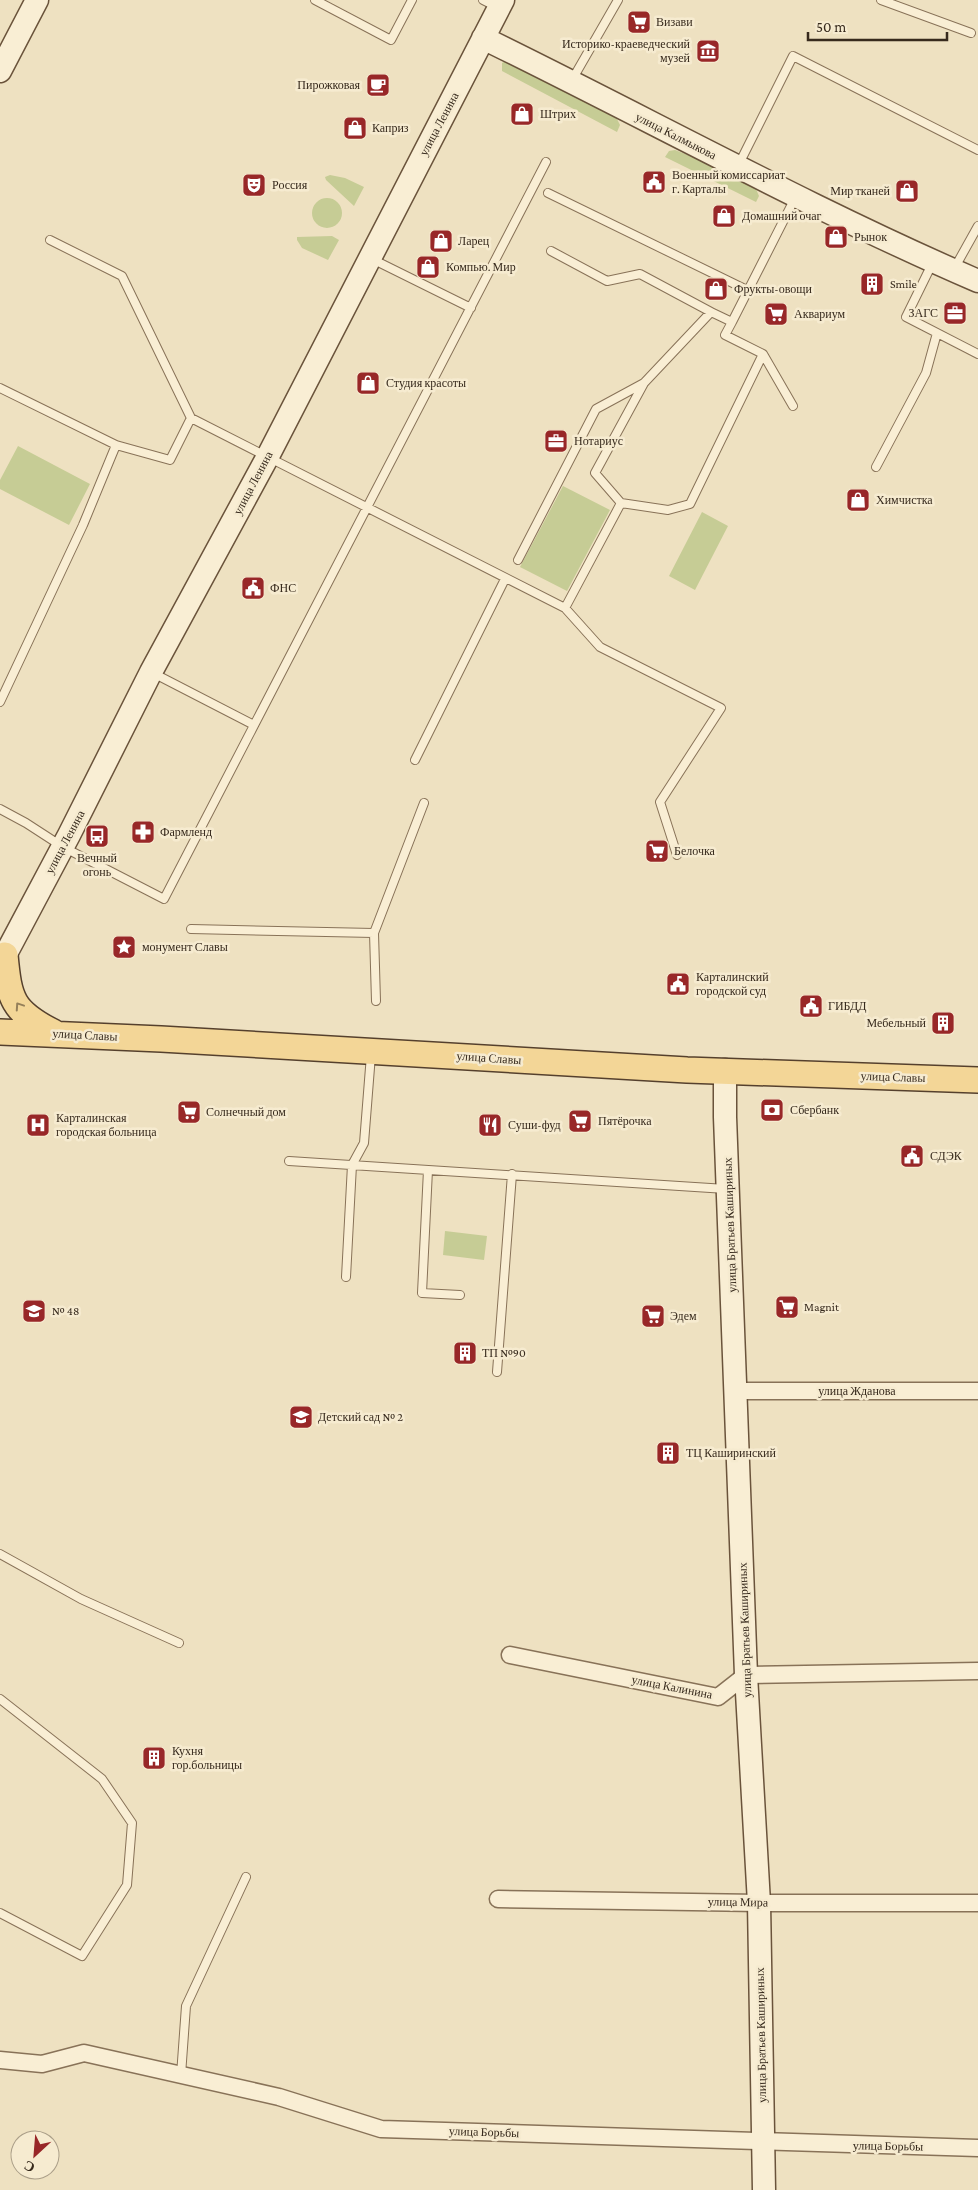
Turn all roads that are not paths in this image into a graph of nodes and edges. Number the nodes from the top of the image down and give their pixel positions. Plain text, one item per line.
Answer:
1 (36, 0) edge
2 (315, 0) edge
3 (412, 0) edge
4 (618, 0) edge
5 (881, 0) edge
6 (495, 3) edge
7 (971, 33) dead end
8 (483, 38) junction
9 (0, 71) edge
10 (571, 81) junction
11 (978, 150) edge
12 (546, 162) dead end
13 (737, 168) junction
14 (548, 193) dead end
15 (796, 196) junction
16 (978, 226) edge
17 (50, 240) dead end
18 (551, 251) dead end
19 (370, 258) junction
20 (943, 266) junction
21 (978, 281) edge
22 (747, 290) junction
23 (471, 308) junction
24 (711, 312) junction
25 (732, 322) junction
26 (937, 333) junction
27 (763, 354) junction
28 (978, 354) edge
29 (644, 383) junction
30 (0, 388) edge
31 (794, 406) dead end
32 (191, 418) junction
33 (116, 445) junction
34 (267, 458) junction
35 (876, 467) dead end
36 (621, 503) junction
37 (368, 507) junction
38 (518, 560) dead end
39 (505, 579) junction
40 (565, 608) junction
41 (151, 672) junction
42 (0, 702) edge
43 (254, 725) junction
44 (415, 760) dead end
45 (424, 804) dead end
46 (0, 809) edge
47 (63, 847) junction
48 (677, 855) dead end
49 (191, 929) dead end
50 (374, 933) junction
51 (3, 960) edge
52 (376, 1001) dead end
53 (0, 1032) edge
54 (58, 1034) junction
55 (371, 1050) junction
56 (725, 1070) junction
57 (978, 1080) edge
58 (289, 1161) dead end
59 (352, 1165) junction
60 (428, 1170) junction
61 (512, 1174) junction
62 (729, 1189) junction
63 (346, 1277) dead end
64 (460, 1295) dead end
65 (497, 1372) dead end
66 (736, 1390) junction
67 (978, 1391) edge
68 (0, 1554) edge
69 (179, 1643) dead end
70 (510, 1655) dead end
71 (978, 1671) edge
72 (746, 1675) junction
73 (0, 1699) edge
74 (246, 1877) dead end
75 (498, 1899) dead end
76 (758, 1903) junction
77 (978, 1903) edge
78 (0, 1913) edge
79 (0, 2060) edge
80 (181, 2075) junction
81 (763, 2142) junction
82 (978, 2148) edge
83 (764, 2190) edge

1 - 9 street
2 - 3 lane
4 - 10 lane
5 - 7 lane
6 - 8 street, улица Ленина
8 - 10 street, улица Калмыкова
8 - 19 street, улица Ленина
10 - 13 street, улица Калмыкова
11 - 13 lane
12 - 23 lane
13 - 15 street, улица Калмыкова
14 - 22 lane
15 - 20 street, улица Калмыкова
15 - 22 lane
16 - 20 lane
17 - 32 lane
18 - 24 lane
19 - 23 lane
19 - 34 street, улица Ленина
20 - 21 street, улица Калмыкова
20 - 26 lane
22 - 25 lane
23 - 37 lane
24 - 25 lane
24 - 29 lane
25 - 27 lane
26 - 28 lane
26 - 35 lane
27 - 31 lane
27 - 36 lane
29 - 36 lane
29 - 38 lane
30 - 33 lane
32 - 33 lane
32 - 34 lane
33 - 42 lane
34 - 37 lane
34 - 41 street, улица Ленина
36 - 40 lane
37 - 39 lane
37 - 43 lane
39 - 40 lane
39 - 44 lane
40 - 48 lane
41 - 43 lane
41 - 47 street, улица Ленина
43 - 47 lane
45 - 50 lane
46 - 47 lane
47 - 51 street, улица Ленина
49 - 50 lane
50 - 52 lane
54 -> 51 main road
53 - 54 main road, улица Славы
54 - 55 main road, улица Славы
55 - 56 main road, улица Славы
55 - 59 lane
56 - 57 main road, улица Славы
56 - 62 street, улица Братьев Кашириных
58 - 59 lane
59 - 60 lane
59 - 63 lane
60 - 61 lane
60 - 64 lane
61 - 62 lane
61 - 65 lane
62 - 66 street, улица Братьев Кашириных
66 - 67 street, улица Жданова
66 - 72 street, улица Братьев Кашириных
68 - 69 lane
70 - 72 street, улица Калинина
71 - 72 street
72 - 76 street, улица Братьев Кашириных
73 - 78 lane
74 - 80 lane
75 - 76 street, улица Мира
76 - 77 street, улица Мира
76 - 81 street, улица Братьев Кашириных
79 - 80 street, улица Борьбы
80 - 81 street, улица Борьбы
81 - 82 street, улица Борьбы
81 - 83 street, улица Братьев Кашириных

